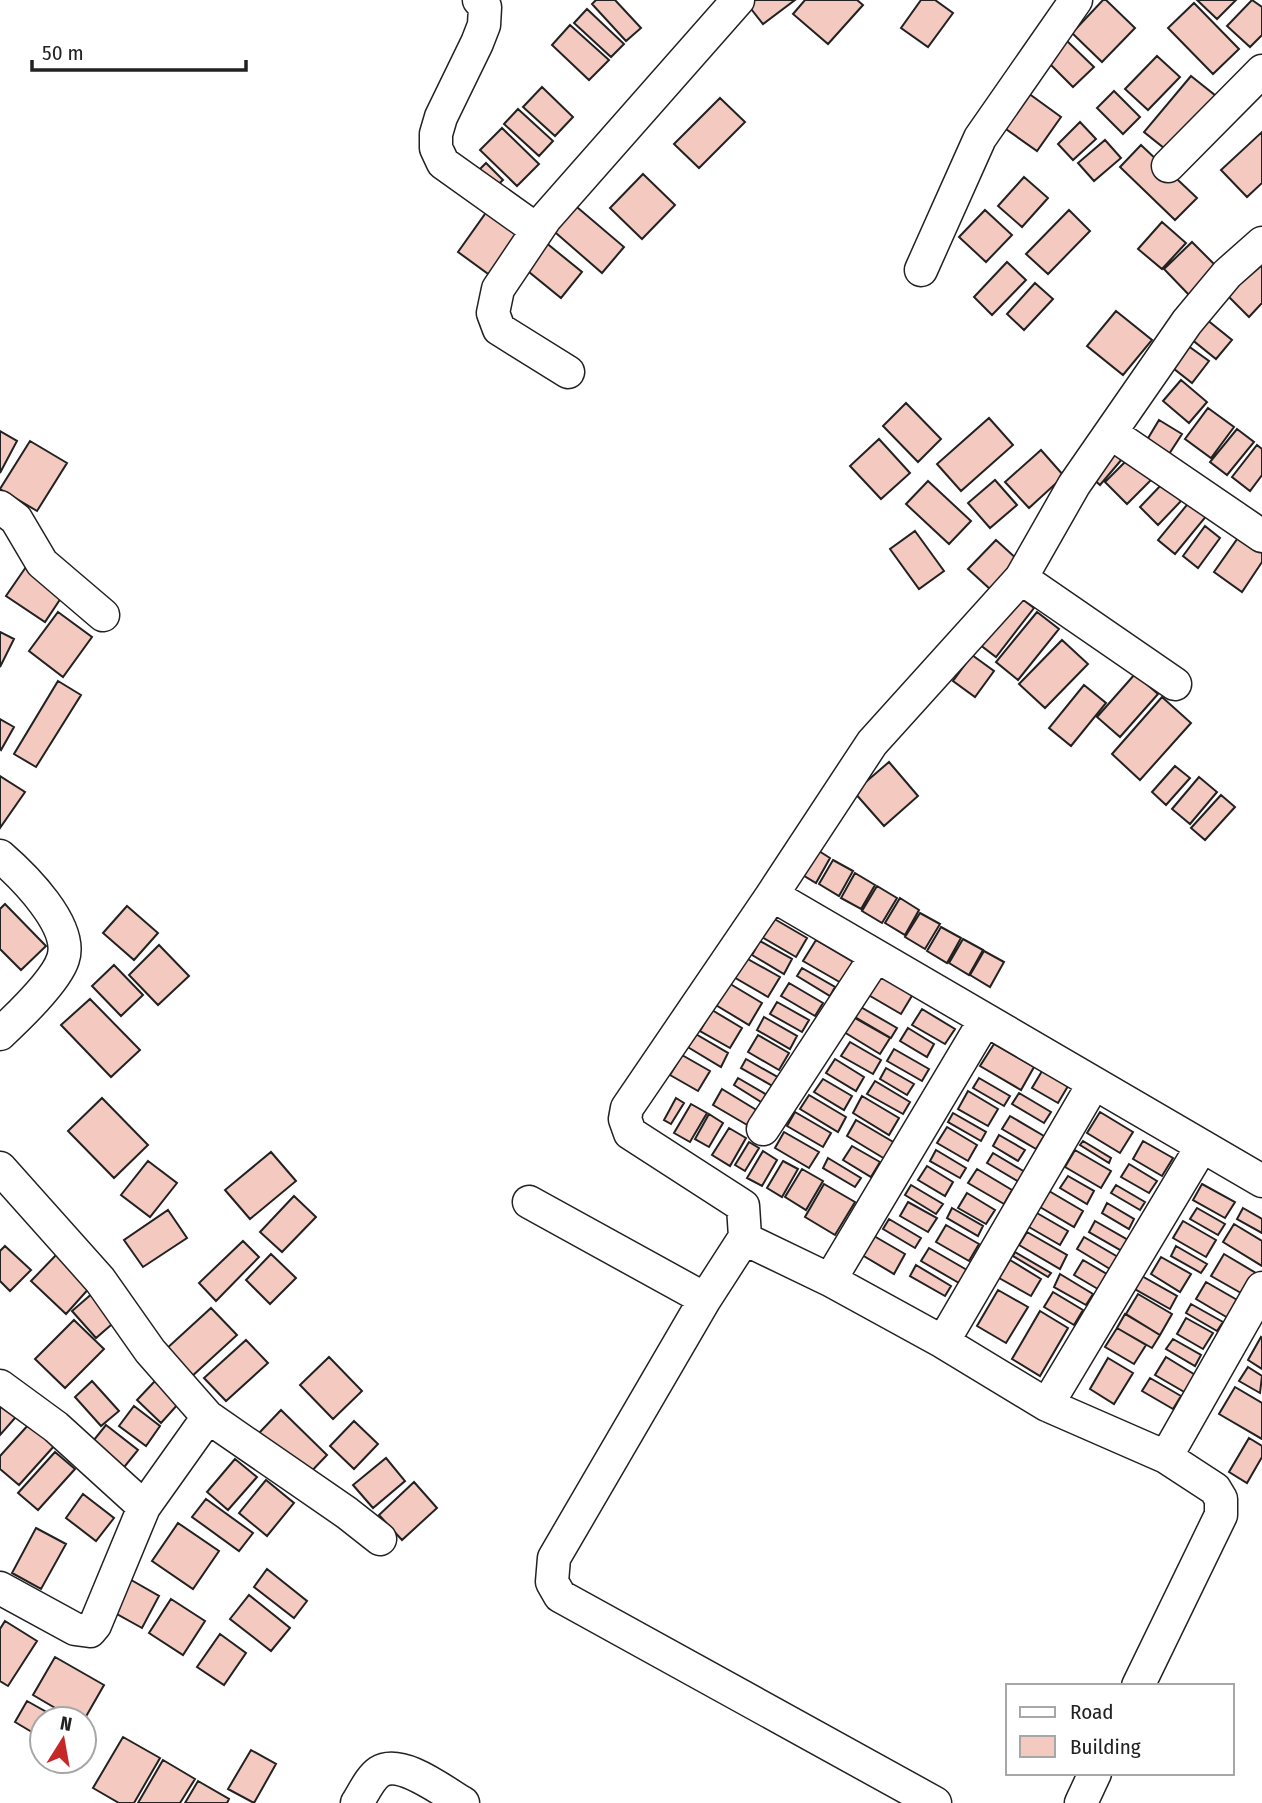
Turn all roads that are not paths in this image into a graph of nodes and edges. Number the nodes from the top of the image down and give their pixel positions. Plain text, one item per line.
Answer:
1 (479, 0) edge
2 (738, 0) edge
3 (1076, 0) edge
4 (1262, 71) edge
5 (1168, 166) dead end
6 (537, 230) junction
7 (1262, 243) edge
8 (921, 270) dead end
9 (568, 372) dead end
10 (1111, 433) junction
11 (0, 507) edge
12 (1262, 536) edge
13 (1021, 578) junction
14 (103, 615) dead end
15 (1175, 684) dead end
16 (0, 856) edge
17 (772, 895) junction
18 (876, 956) junction
19 (985, 1020) junction
20 (0, 1034) edge
21 (1094, 1083) junction
22 (763, 1129) dead end
23 (1202, 1146) junction
24 (0, 1169) edge
25 (1262, 1181) edge
26 (529, 1202) dead end
27 (746, 1237) junction
28 (830, 1280) junction
29 (1262, 1288) edge
30 (705, 1299) junction
31 (943, 1342) junction
32 (0, 1386) edge
33 (1047, 1405) junction
34 (208, 1417) junction
35 (1166, 1457) junction
36 (144, 1507) junction
37 (380, 1539) dead end
38 (0, 1588) edge
39 (1139, 1684) edge
40 (1094, 1775) edge
41 (357, 1803) edge
42 (463, 1803) edge
43 (935, 1803) edge
44 (1081, 1803) edge

1 - 6 street
2 - 6 street
3 - 8 street
4 - 5 street
6 - 9 street
7 - 10 street
10 - 12 street
10 - 13 street
11 - 14 street
13 - 15 street
13 - 17 street
16 - 20 street
17 - 18 street
17 - 27 street
18 - 19 street
18 - 22 street
19 - 21 street
19 - 28 street
21 - 23 street
21 - 31 street
23 - 25 street
23 - 33 street
24 - 34 street
26 - 30 street
27 - 28 street
27 - 30 street
28 - 31 street
29 - 35 street
30 - 43 street
31 - 33 street
32 - 36 street
33 - 35 street
34 - 36 street
34 - 37 street
35 - 39 street
36 - 38 street
40 - 44 street
41 - 42 street

